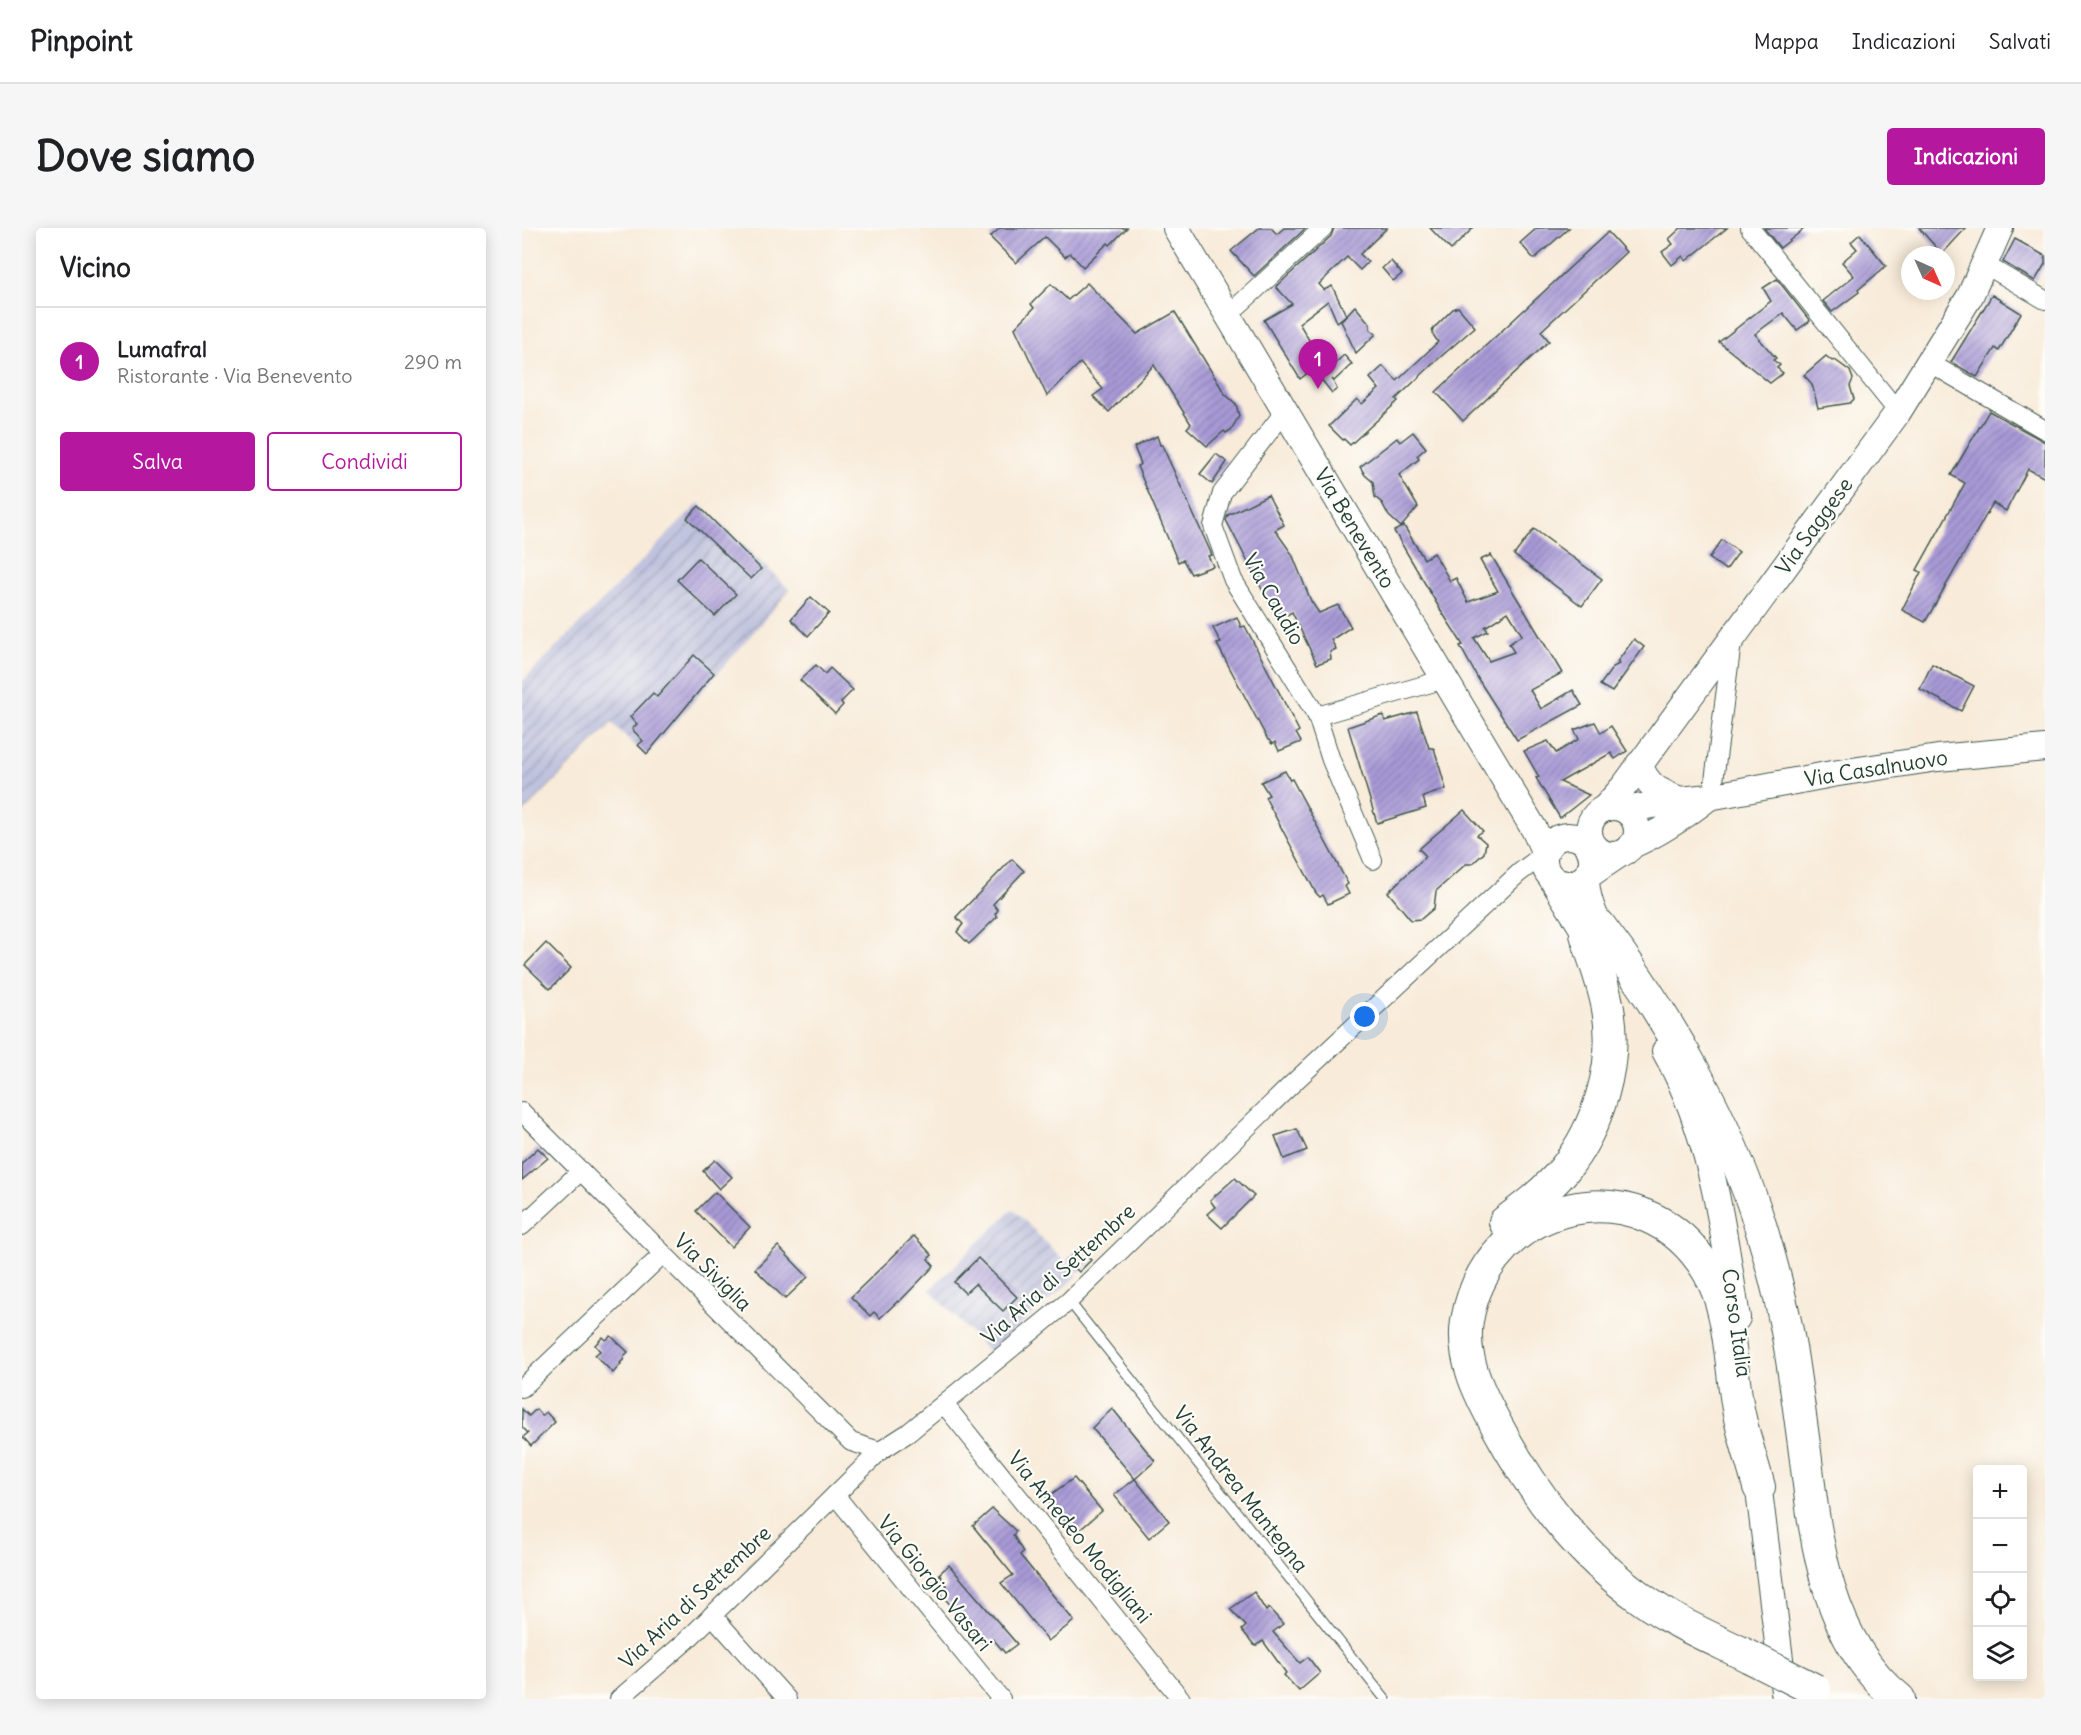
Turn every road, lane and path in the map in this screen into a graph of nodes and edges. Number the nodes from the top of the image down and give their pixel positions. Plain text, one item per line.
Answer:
1 (1176, 228) edge
2 (1323, 228) edge
3 (1750, 228) edge
4 (2000, 228) edge
5 (1984, 264) junction
6 (2045, 300) edge
7 (1228, 315) junction
8 (1930, 363) junction
9 (1285, 411) junction
10 (1898, 412) junction
11 (2045, 430) edge
12 (1733, 637) junction
13 (1445, 679) junction
14 (1317, 716) junction
15 (2045, 748) edge
16 (1639, 764) junction
17 (1712, 796) junction
18 (1680, 800) junction
19 (1608, 811) junction
20 (1626, 849) junction
21 (1547, 854) junction
22 (1373, 860) dead end
23 (1586, 877) junction
24 (1593, 930) junction
25 (1618, 968) joint
26 (522, 1112) edge
27 (581, 1171) junction
28 (522, 1226) edge
29 (663, 1254) junction
30 (1069, 1301) junction
31 (522, 1388) edge
32 (944, 1404) junction
33 (880, 1451) junction
34 (1759, 1487) junction
35 (835, 1496) junction
36 (712, 1616) junction
37 (1750, 1666) junction
38 (1816, 1696) edge
39 (619, 1699) edge
40 (787, 1699) edge
41 (1001, 1699) edge
42 (1181, 1699) edge
43 (1385, 1699) edge
44 (1785, 1699) edge
45 (1899, 1699) edge

1 - 7 main road, Via Benevento
2 - 7 street
3 - 10 street
4 - 5 main road, Via Saggese
5 - 6 street
5 - 8 main road, Via Saggese
7 - 9 main road, Via Benevento
8 - 10 main road, Via Saggese
8 - 11 street
9 - 13 main road, Via Benevento
9 - 14 street, Via Caudio
10 - 12 main road, Via Saggese
12 - 16 main road, Via Saggese
12 - 17 street
13 - 14 street
13 - 21 main road, Via Benevento
14 - 22 street, Via Caudio
15 - 17 main road, Via Casalnuovo
16 - 18 main road
16 - 19 main road, Via Saggese
17 - 18 main road, Via Casalnuovo
17 - 20 main road
18 - 19 main road, Via Casalnuovo
19 - 20 main road
19 - 20 main road
19 - 21 main road
20 - 23 main road
21 - 23 main road
21 - 23 main road
21 - 24 main road, Via Benevento
21 - 30 street, Via Aria di Settembre
23 - 24 main road, Via Benevento
24 - 25 main road, Via Benevento
24 - 37 highway
24 - 45 highway
25 - 34 main road, Corso Italia
26 - 27 street, Via Siviglia
27 - 28 street
27 - 29 street, Via Siviglia
29 - 31 street
29 - 33 street, Via Siviglia
30 - 32 street, Via Aria di Settembre
30 - 43 lane, Via Andrea Mantegna
32 - 33 street, Via Aria di Settembre
32 - 42 street, Via Amedeo Modigliani
33 - 35 street, Via Aria di Settembre
34 - 37 highway
34 - 44 main road, Corso Italia
35 - 36 street, Via Aria di Settembre
35 - 41 street, Via Giorgio Vasari
36 - 39 street, Via Aria di Settembre
36 - 40 street
37 - 38 highway, bridge

